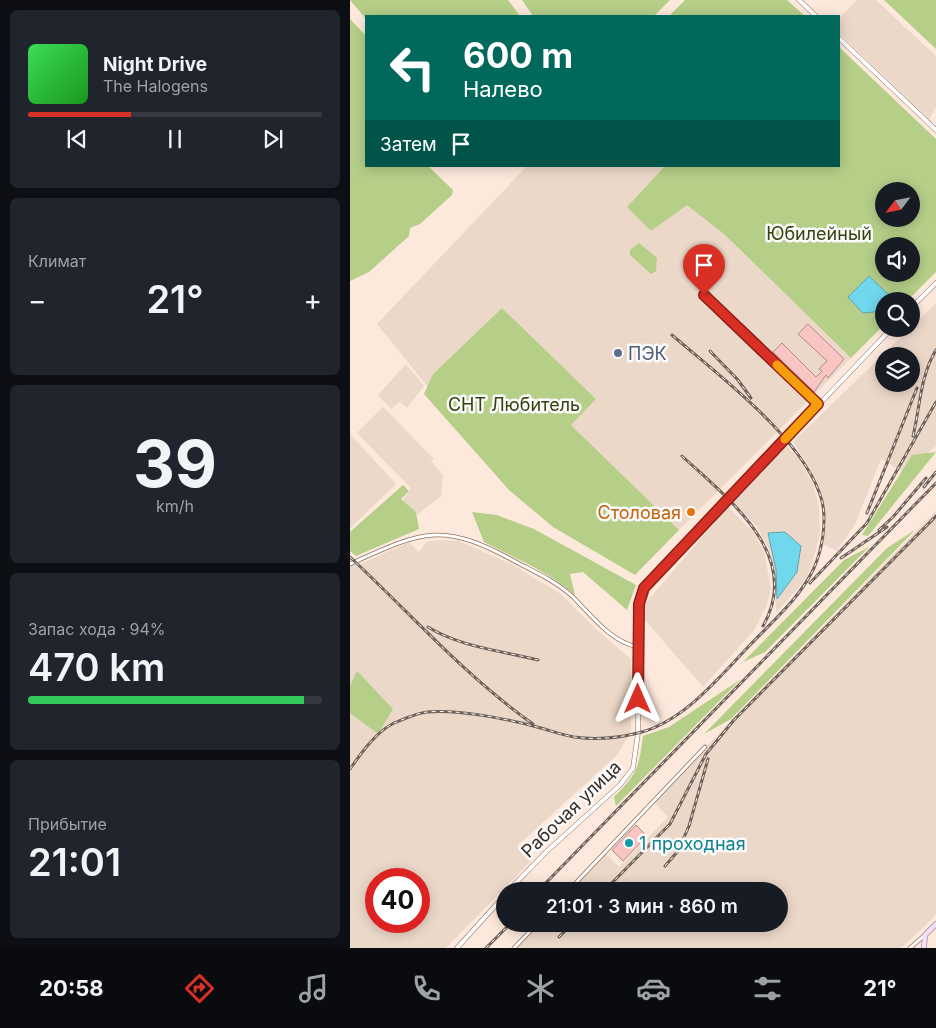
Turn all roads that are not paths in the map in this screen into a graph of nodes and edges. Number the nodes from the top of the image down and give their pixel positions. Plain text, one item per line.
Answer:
1 (798, 0) edge
2 (815, 15) edge
3 (840, 39) edge
4 (936, 130) edge
5 (936, 283) edge
6 (704, 295) dead end
7 (920, 299) edge
8 (883, 337) edge
9 (818, 404) junction
10 (350, 564) edge
11 (638, 647) junction
12 (705, 747) dead end
13 (517, 882) edge
14 (577, 882) edge
15 (496, 905) edge
16 (936, 924) edge
17 (529, 932) edge
18 (925, 934) junction
19 (456, 948) edge
20 (514, 948) edge
21 (910, 948) edge
22 (924, 948) edge

1 - 2 street
3 - 4 street
5 - 7 street
6 - 9 street
8 - 9 street, Рабочая улица
9 - 11 street, Рабочая улица
10 - 11 street
11 - 13 street, Рабочая улица
12 - 14 street
15 - 19 street
16 - 18 main road
17 - 20 street
18 - 21 street
18 - 22 main road

